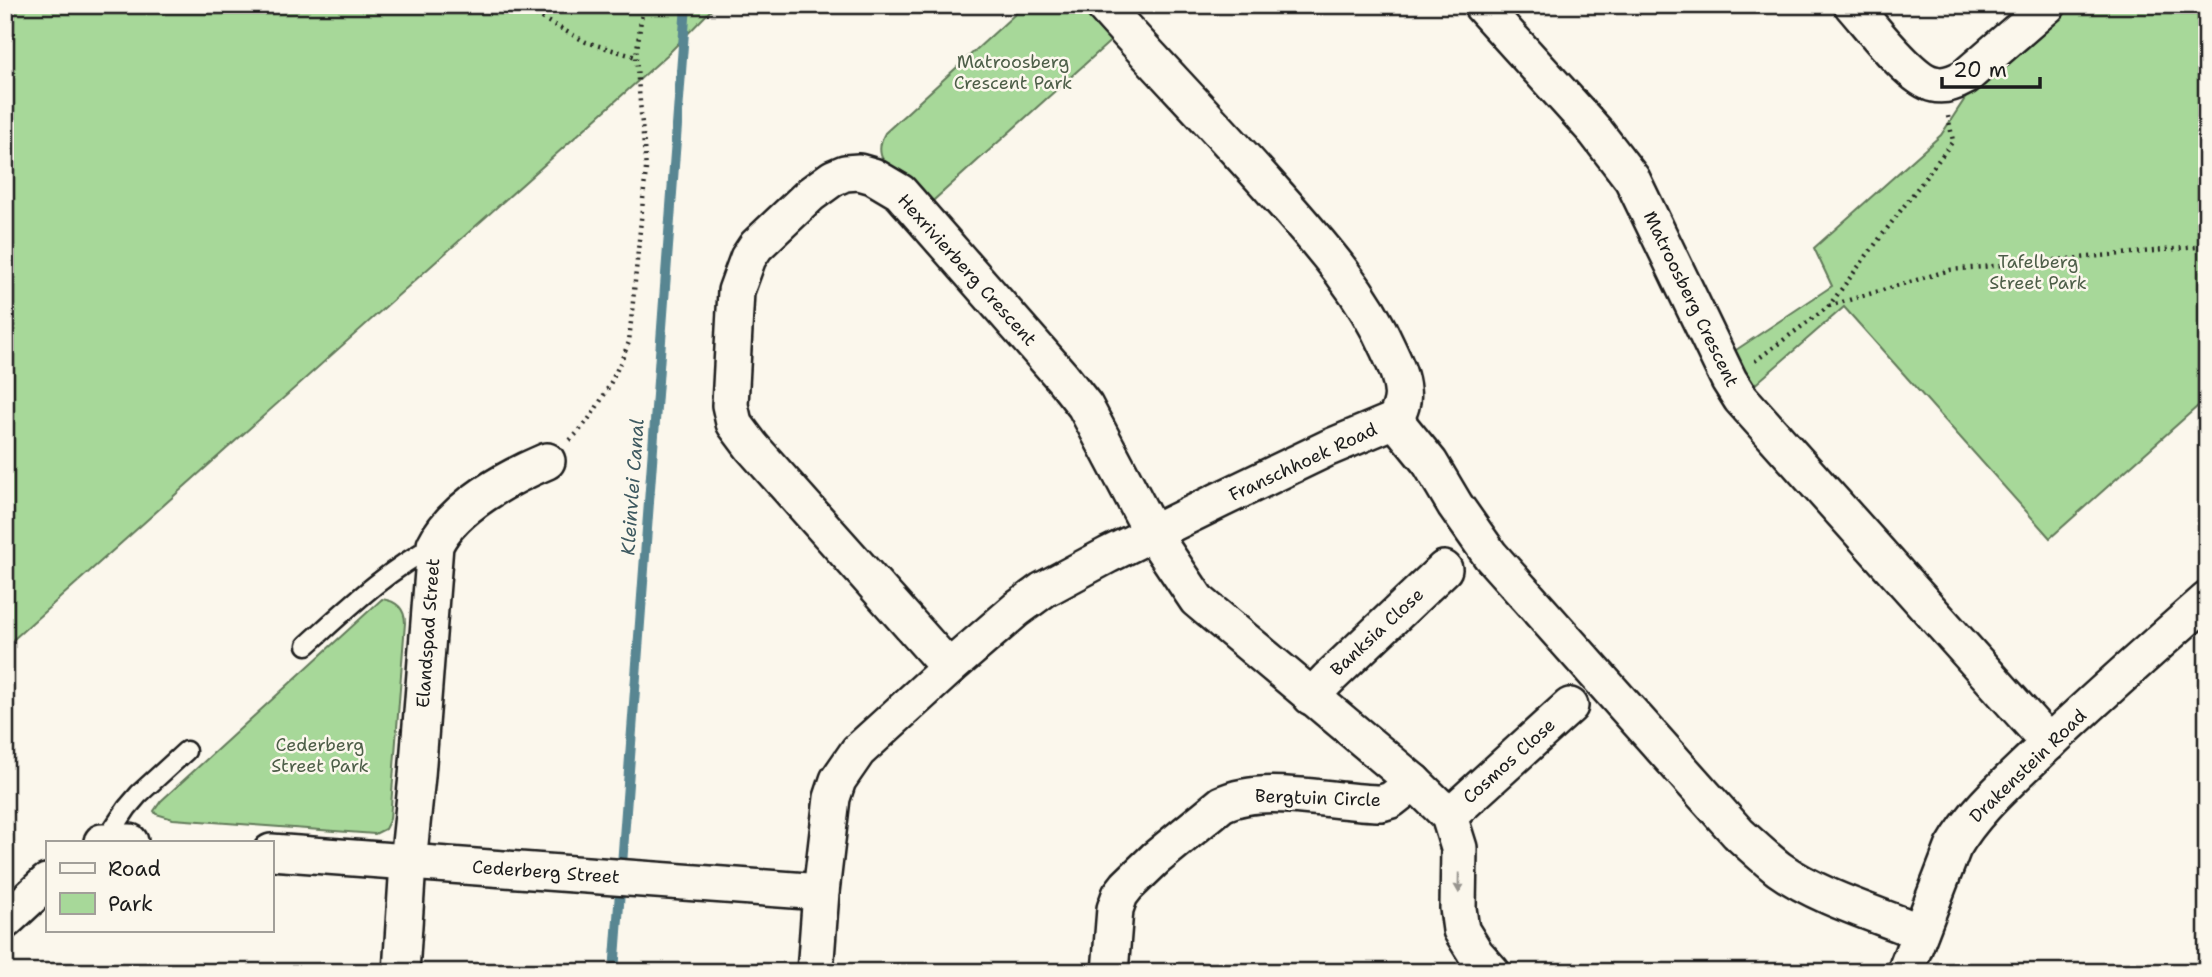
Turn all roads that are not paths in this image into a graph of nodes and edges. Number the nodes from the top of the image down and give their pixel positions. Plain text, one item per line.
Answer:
1 (1103, 5) edge
2 (1481, 5) edge
3 (1852, 5) edge
4 (2048, 5) edge
5 (1395, 420) junction
6 (547, 461) road end
7 (1152, 533) junction
8 (435, 545) junction
9 (1444, 569) dead end
10 (2207, 600) edge
11 (307, 645) dead end
12 (949, 668) junction
13 (1311, 697) junction
14 (1570, 706) dead end
15 (2049, 743) junction
16 (186, 751) dead end
17 (1414, 782) junction
18 (1449, 816) junction
19 (112, 841) edge
20 (273, 852) edge
21 (408, 863) junction
22 (46, 883) edge
23 (821, 892) junction
24 (5, 921) edge
25 (1920, 932) junction
26 (401, 972) edge
27 (816, 972) edge
28 (1110, 972) edge
29 (1492, 972) edge
30 (1905, 972) edge

1 - 5 street
2 - 15 street, Matroosberg Crescent
3 - 4 street
5 - 7 street, Franschhoek Road
5 - 25 street, Franschhoek Road
6 - 8 street, Elandspad Street
7 - 12 street, Franschhoek Road
7 - 12 street, Hexrivierberg Crescent
7 - 13 street
8 - 11 lane
8 - 21 street, Elandspad Street
9 - 13 street, Banksia Close
10 - 15 street, Drakenstein Road
12 - 23 street, Franschhoek Road
13 - 17 street
14 - 18 street, Cosmos Close
15 - 25 street, Drakenstein Road
16 - 19 lane
17 - 18 street
17 - 28 street, Bergtuin Circle
18 -> 29 street
20 - 21 street, Cederberg Street
21 - 23 street, Cederberg Street
21 - 26 street, Elandspad Street
22 - 24 street
23 - 27 street, Franschhoek Road
25 - 30 street, Drakenstein Road

